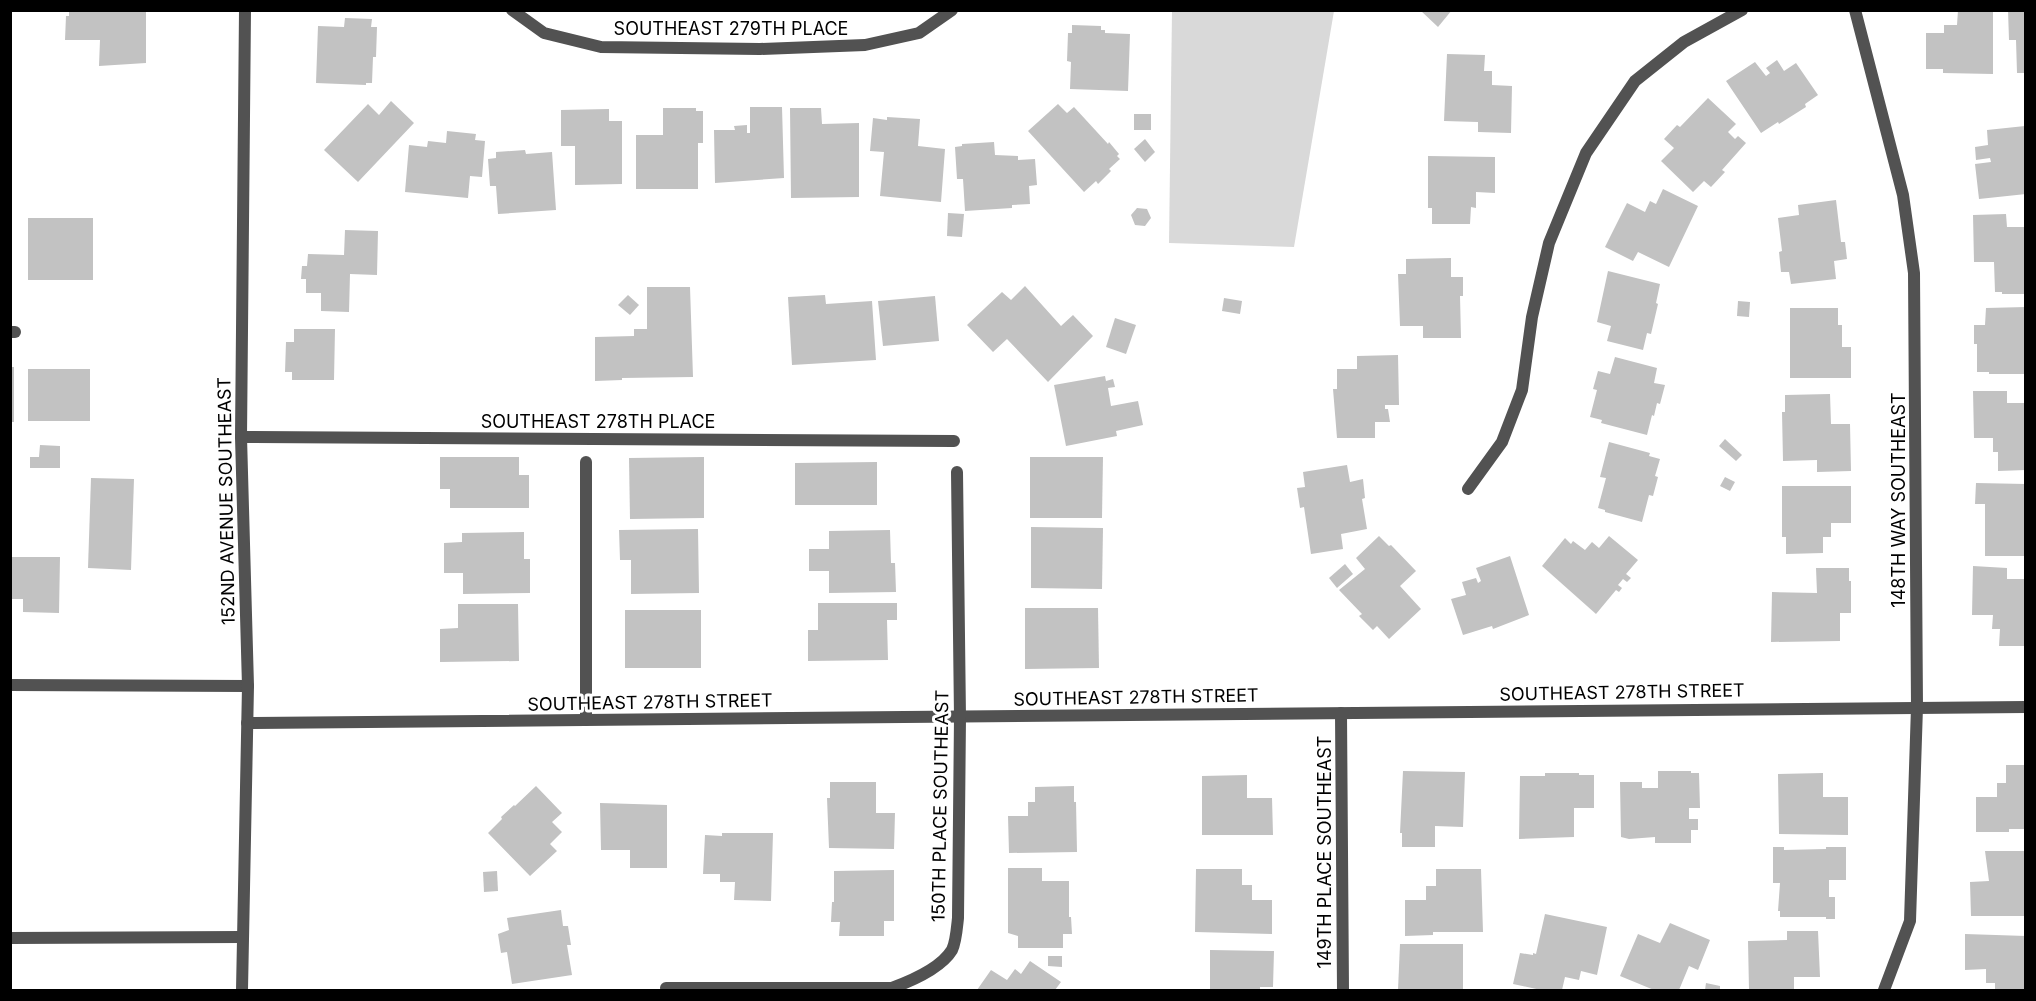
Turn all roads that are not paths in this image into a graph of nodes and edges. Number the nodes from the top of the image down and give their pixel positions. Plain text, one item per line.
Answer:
1 (245, 10) edge
2 (512, 10) edge
3 (1742, 10) edge
4 (1855, 10) edge
5 (952, 11) edge
6 (241, 437) junction
7 (954, 441) dead end
8 (586, 462) dead end
9 (957, 472) dead end
10 (1468, 489) dead end
11 (10, 685) edge
12 (248, 686) junction
13 (1917, 707) junction
14 (2025, 707) edge
15 (1341, 713) junction
16 (960, 717) junction
17 (586, 720) junction
18 (247, 723) junction
19 (242, 937) junction
20 (10, 939) edge
21 (666, 988) dead end
22 (242, 990) edge
23 (1343, 990) edge
24 (1884, 990) edge

1 - 6 street, 152ND AVENUE SOUTHEAST
2 - 5 street, SOUTHEAST 279TH PLACE
3 - 10 street
4 - 13 street, 148TH WAY SOUTHEAST
6 - 7 street, SOUTHEAST 278TH PLACE
6 - 12 street, 152ND AVENUE SOUTHEAST
8 - 17 street
9 - 16 street, 150TH PLACE SOUTHEAST
11 - 12 street
12 - 18 street, 152ND AVENUE SOUTHEAST
13 - 14 street, SOUTHEAST 278TH STREET
13 - 15 street, SOUTHEAST 278TH STREET
13 - 24 street, 148TH WAY SOUTHEAST
15 - 16 street, SOUTHEAST 278TH STREET
15 - 23 street, 149TH PLACE SOUTHEAST
16 - 17 street, SOUTHEAST 278TH STREET
16 - 21 street, 150TH PLACE SOUTHEAST
17 - 18 street, SOUTHEAST 278TH STREET
18 - 19 street, 152ND AVENUE SOUTHEAST
19 - 20 street
19 - 22 street, 152ND AVENUE SOUTHEAST

